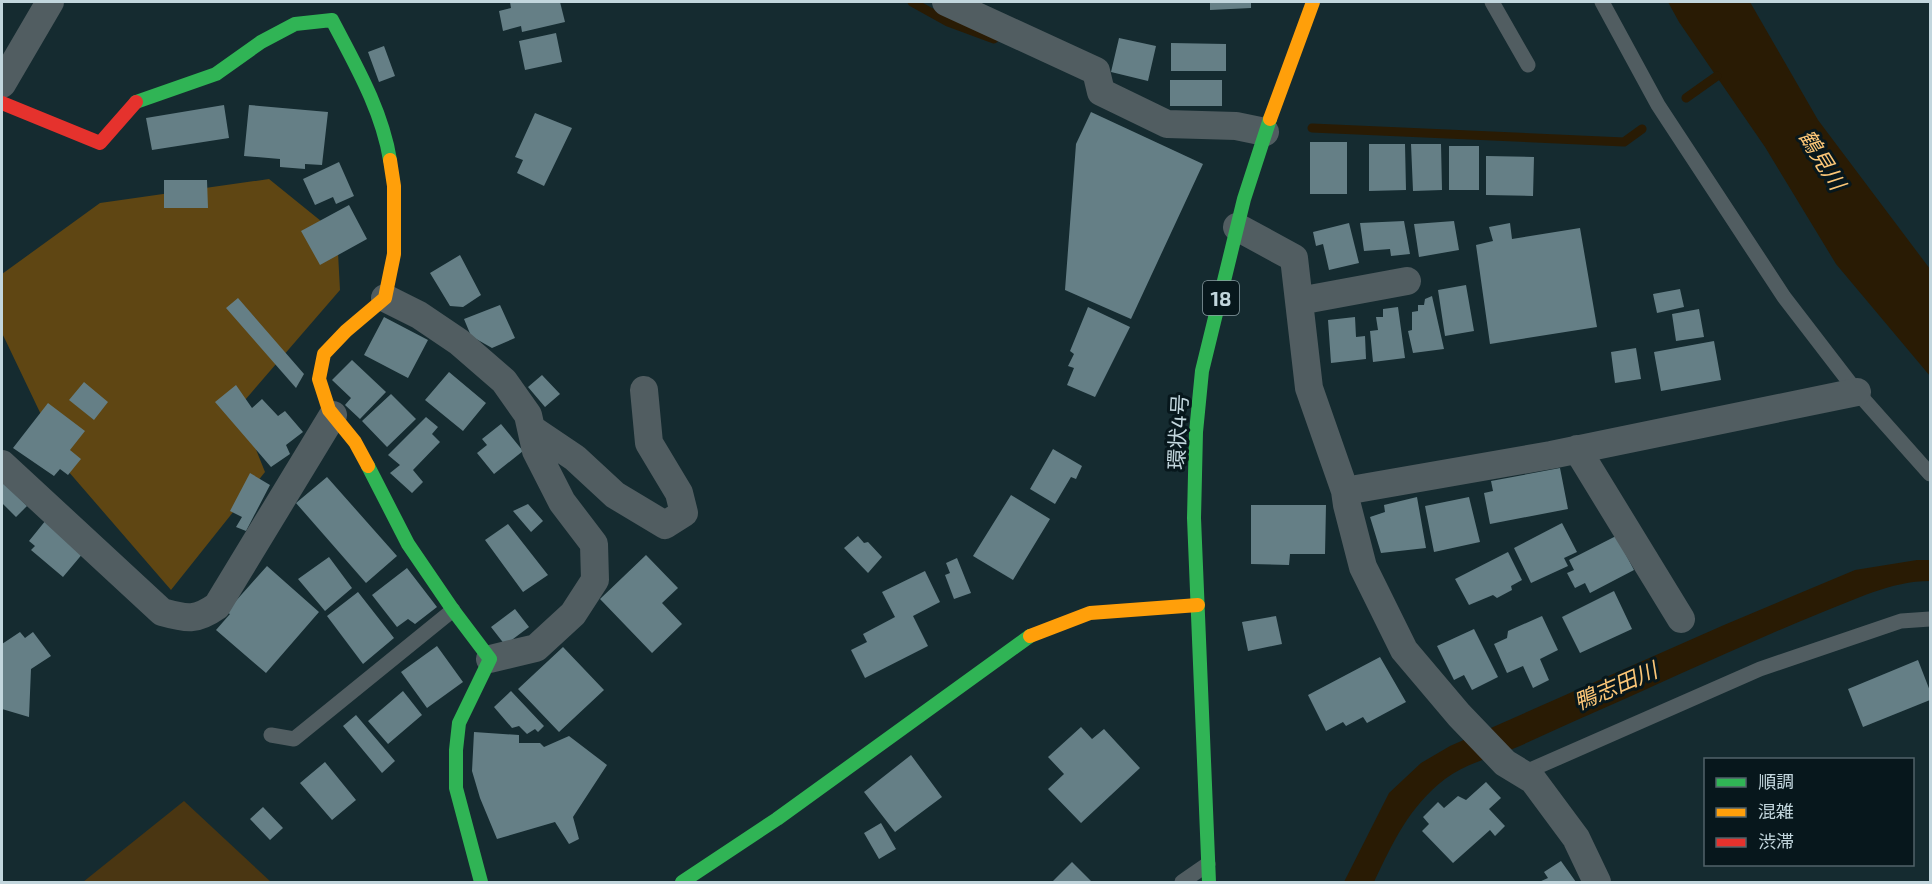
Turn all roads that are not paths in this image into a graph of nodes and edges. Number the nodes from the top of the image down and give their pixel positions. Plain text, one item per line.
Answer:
1 (50, 2) edge
2 (946, 2) edge
3 (1313, 2) edge
4 (1492, 2) edge
5 (1602, 2) edge
6 (1527, 65) dead end
7 (2, 84) edge
8 (2, 103) edge
9 (1265, 132) junction
10 (1237, 227) junction
11 (1407, 281) dead end
12 (385, 298) junction
13 (1299, 301) junction
14 (644, 390) dead end
15 (1857, 392) junction
16 (333, 415) junction
17 (532, 429) junction
18 (1577, 449) junction
19 (2, 464) edge
20 (1930, 474) edge
21 (1345, 491) junction
22 (1198, 605) junction
23 (453, 610) junction
24 (1681, 619) dead end
25 (1930, 619) edge
26 (490, 659) junction
27 (271, 735) dead end
28 (1513, 769) junction
29 (1208, 864) junction
30 (481, 882) edge
31 (682, 882) edge
32 (1182, 882) edge
33 (1209, 882) edge
34 (1597, 882) edge

1 - 7 street
2 - 9 street
3 - 9 street, 環状4号 / 18
4 - 6 lane
5 - 15 lane
8 - 12 street
9 - 10 street, 環状4号 / 18
10 - 13 street
10 - 22 street, 環状4号 / 18
11 - 13 street
12 - 16 street
12 - 17 street
13 - 21 street
14 - 17 street
15 - 18 street
15 - 20 lane
16 - 19 street
16 - 23 street
17 - 26 street
18 - 21 street
18 - 24 street
21 - 28 street
22 - 29 street, 環状4号 / 18
22 - 31 street
23 - 26 street
23 - 27 lane
25 - 28 lane
26 - 30 street
28 - 34 street
29 - 32 lane
29 - 33 street, 環状4号 / 18

